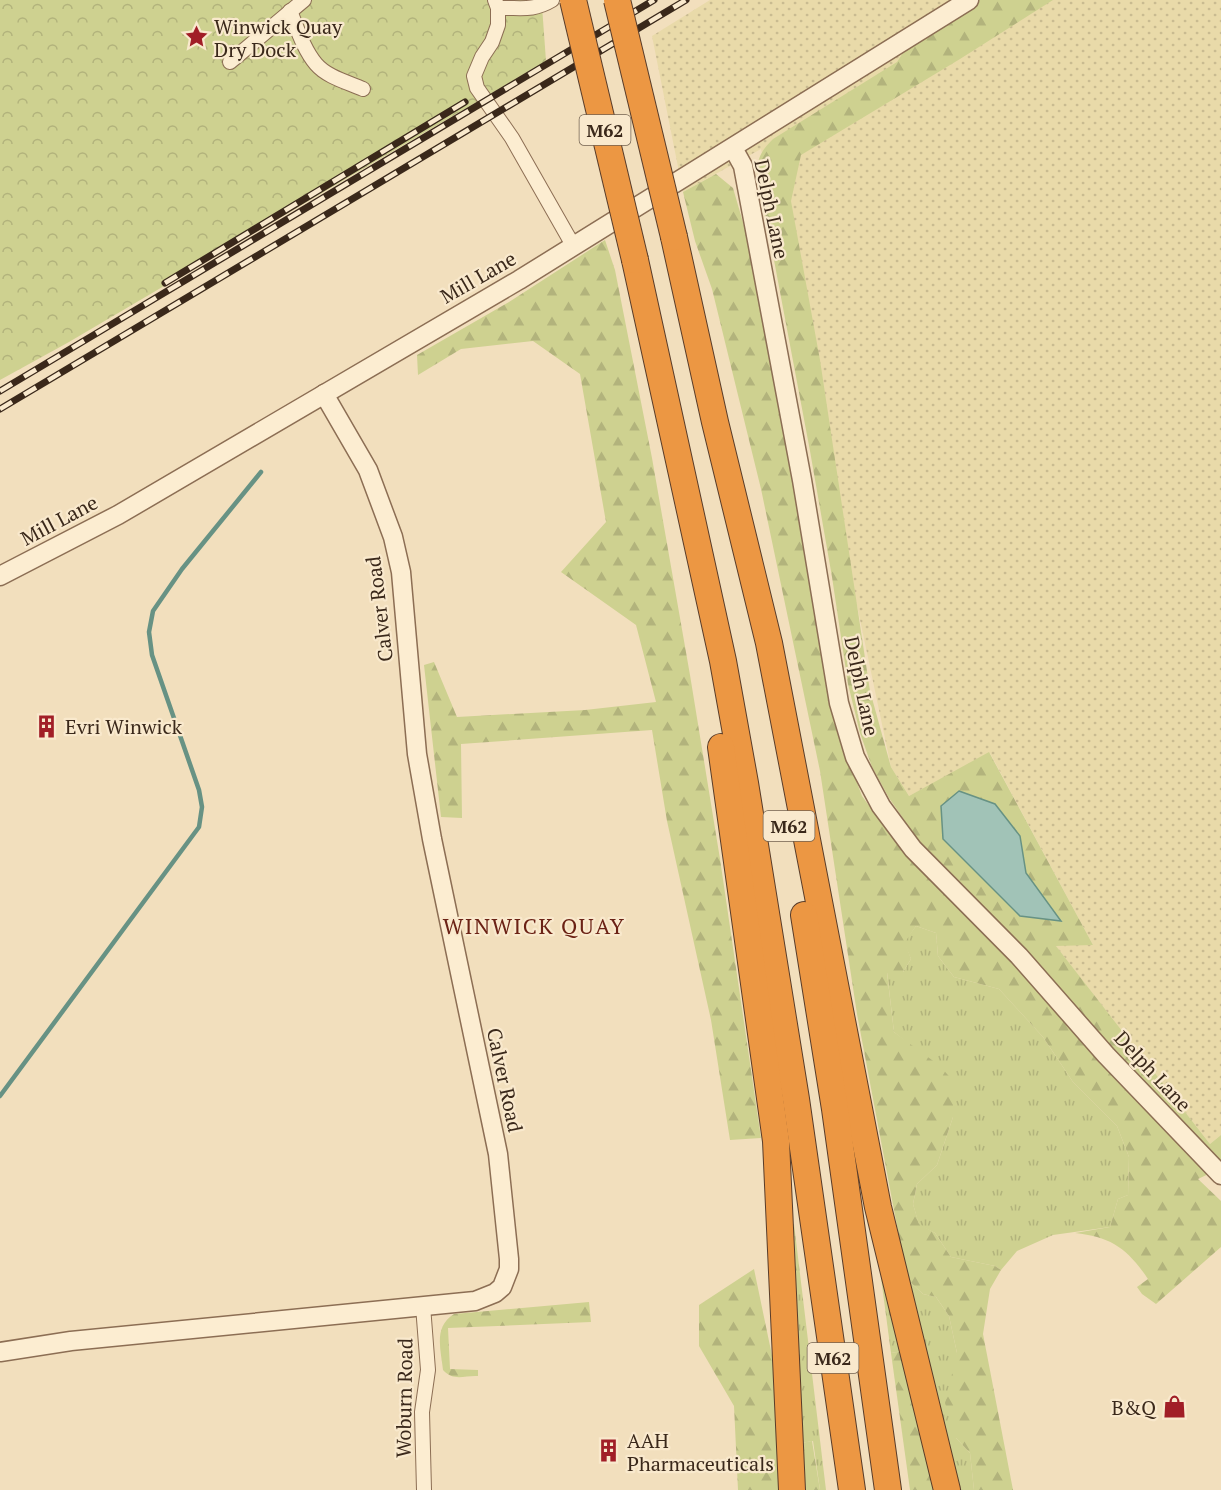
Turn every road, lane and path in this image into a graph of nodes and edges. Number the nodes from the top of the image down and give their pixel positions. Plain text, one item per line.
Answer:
1 (304, 0) edge
2 (552, 0) edge
3 (573, 0) edge
4 (617, 0) edge
5 (969, 0) edge
6 (497, 4) edge
7 (290, 11) junction
8 (230, 62) dead end
9 (363, 89) dead end
10 (733, 148) junction
11 (574, 247) junction
12 (324, 394) junction
13 (715, 422) junction
14 (674, 439) junction
15 (0, 576) edge
16 (1221, 1175) edge
17 (423, 1306) junction
18 (0, 1352) edge
19 (424, 1490) edge
20 (792, 1490) edge
21 (852, 1490) edge
22 (888, 1490) edge
23 (947, 1490) edge

1 - 7 street
2 - 6 street
3 - 14 highway, M62, bridge
4 - 13 highway, M62, bridge
5 - 10 street, Mill Lane
6 - 11 street
7 - 8 street
7 - 9 street
10 - 11 street, Mill Lane
10 - 16 street, Delph Lane
11 - 12 street, Mill Lane
12 - 15 street, Mill Lane
12 - 17 street, Calver Road
13 - 22 highway, M62
13 - 23 highway
14 - 20 highway
14 - 21 highway, M62
17 - 18 street, Calver Road
17 - 19 street, Woburn Road

